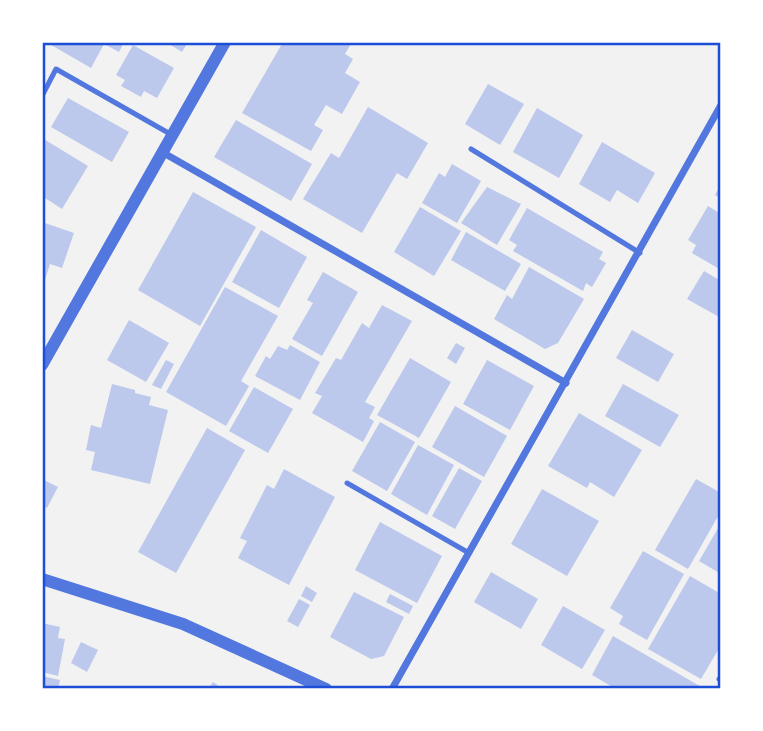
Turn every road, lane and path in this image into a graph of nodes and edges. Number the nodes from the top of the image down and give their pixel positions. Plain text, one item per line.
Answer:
1 (225, 42) edge
2 (42, 96) edge
3 (721, 105) edge
4 (172, 135) junction
5 (471, 149) dead end
6 (163, 152) junction
7 (640, 253) junction
8 (42, 365) edge
9 (566, 383) junction
10 (347, 483) dead end
11 (469, 554) junction
12 (42, 579) edge
13 (327, 689) edge
14 (392, 689) edge

1 - 4 street
2 - 4 lane
3 - 7 street
4 - 6 street
5 - 7 lane
6 - 8 street
6 - 9 street
7 - 9 street
9 - 11 street
10 - 11 lane
11 - 14 street
12 - 13 street

